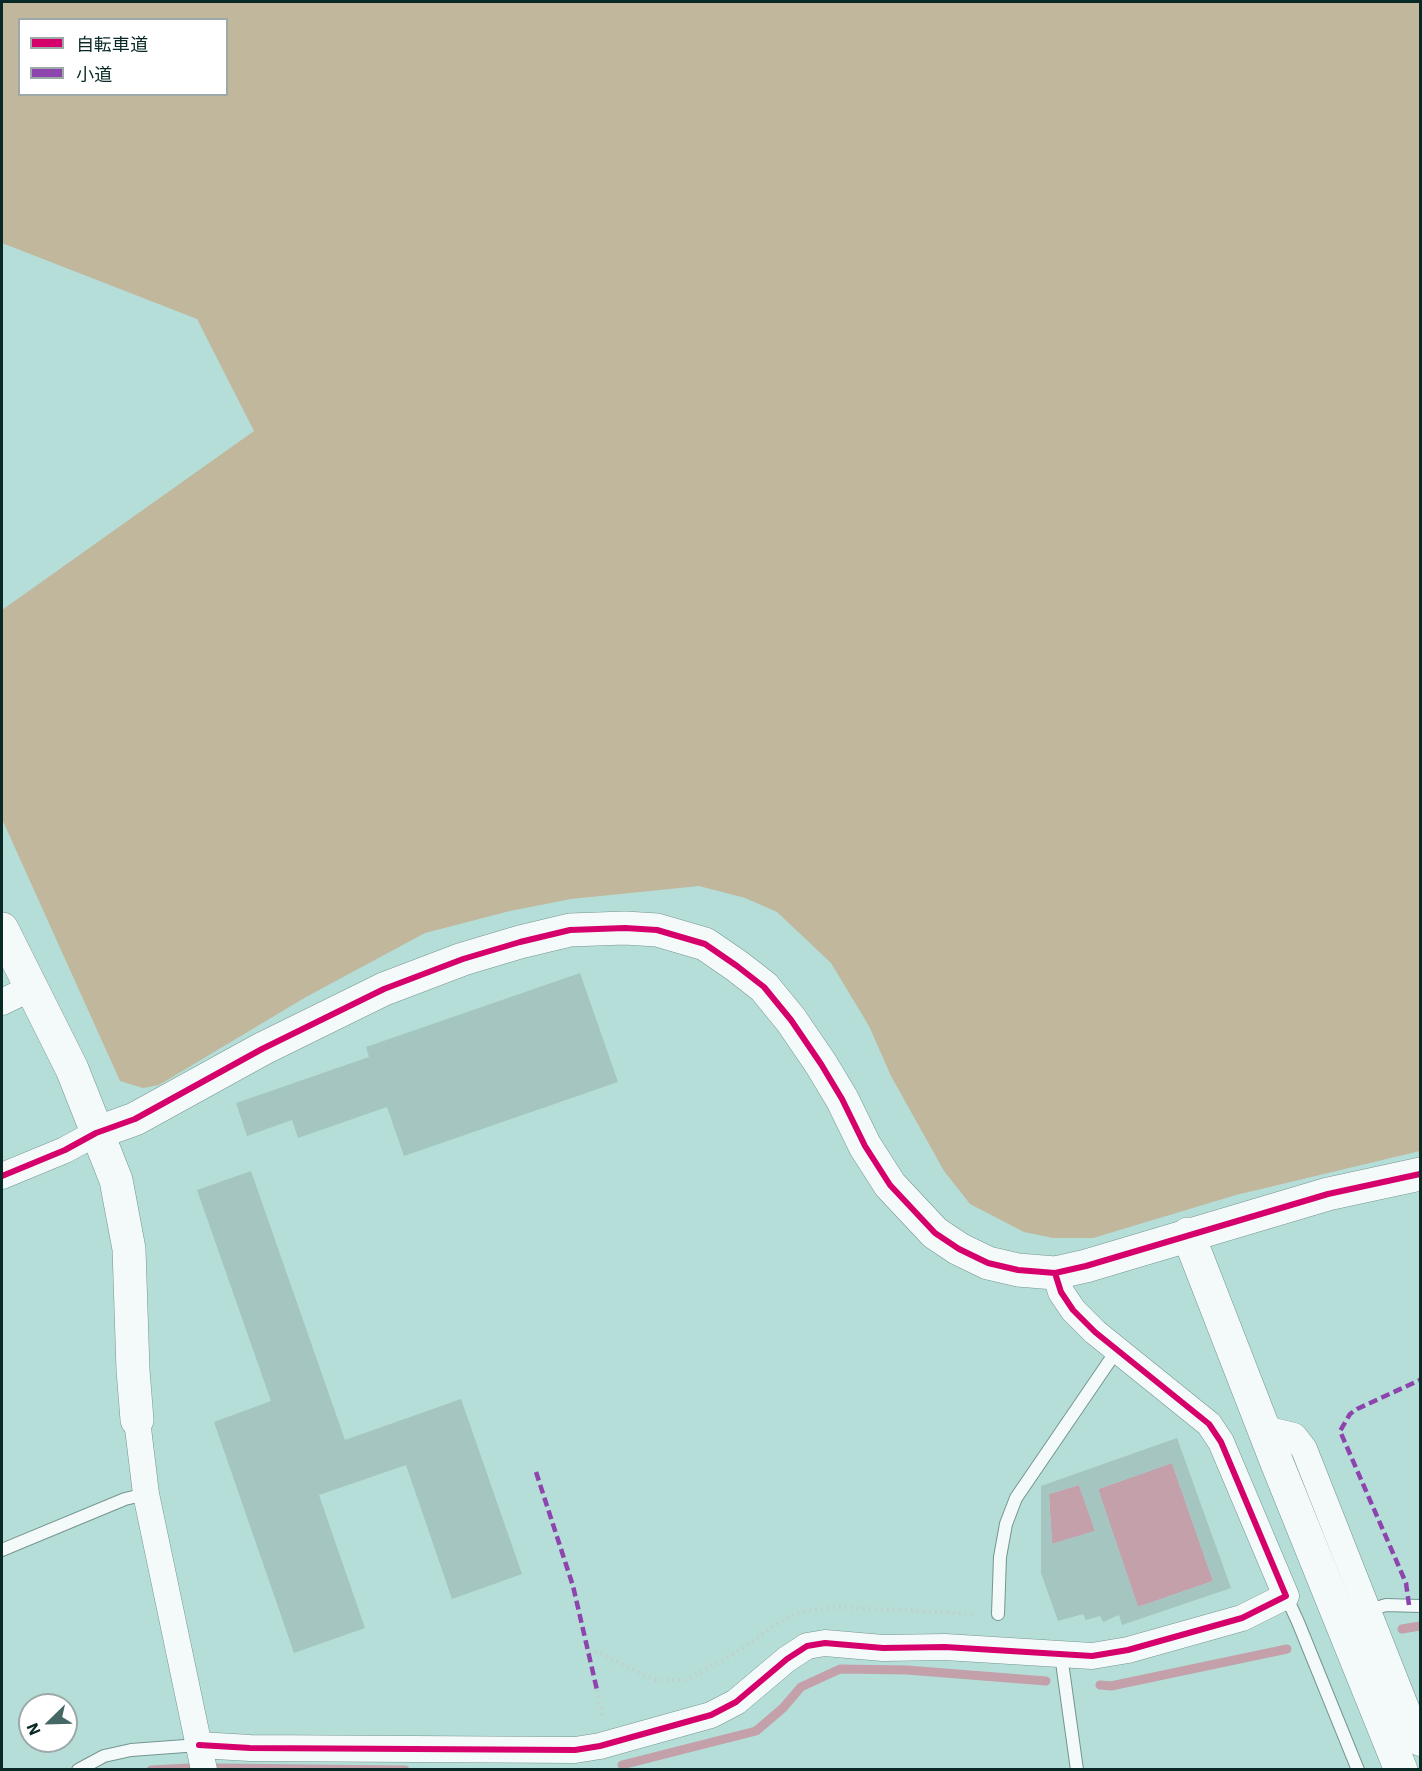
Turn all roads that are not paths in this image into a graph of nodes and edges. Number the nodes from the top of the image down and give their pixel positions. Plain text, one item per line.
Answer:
1 (2, 929) edge
2 (31, 988) junction
3 (2, 1002) edge
4 (96, 1133) junction
5 (1420, 1174) edge
6 (2, 1176) edge
7 (1188, 1234) junction
8 (1055, 1273) junction
9 (1118, 1350) junction
10 (137, 1419) joint
11 (1265, 1429) junction
12 (146, 1494) junction
13 (2, 1550) edge
14 (1286, 1596) junction
15 (1420, 1606) edge
16 (1369, 1610) junction
17 (998, 1614) dead end
18 (1061, 1655) junction
19 (1418, 1730) edge
20 (199, 1745) junction
21 (602, 1747) edge
22 (78, 1770) edge
23 (204, 1770) edge
24 (1077, 1770) edge
25 (1358, 1770) edge
26 (1401, 1770) edge

1 - 2 street
2 - 3 street
2 - 4 street
4 - 6 street
4 - 8 street
4 - 10 street
5 - 7 street
7 - 8 street
7 - 11 street
8 - 9 street
9 - 14 street
9 - 17 lane
10 - 12 street
11 - 16 street
11 - 26 street
12 - 13 lane
12 - 20 street
14 - 18 street
14 - 25 lane
15 - 16 lane
16 - 19 street
18 - 21 street
18 - 24 lane
20 - 21 street
20 - 22 lane
20 - 23 street

